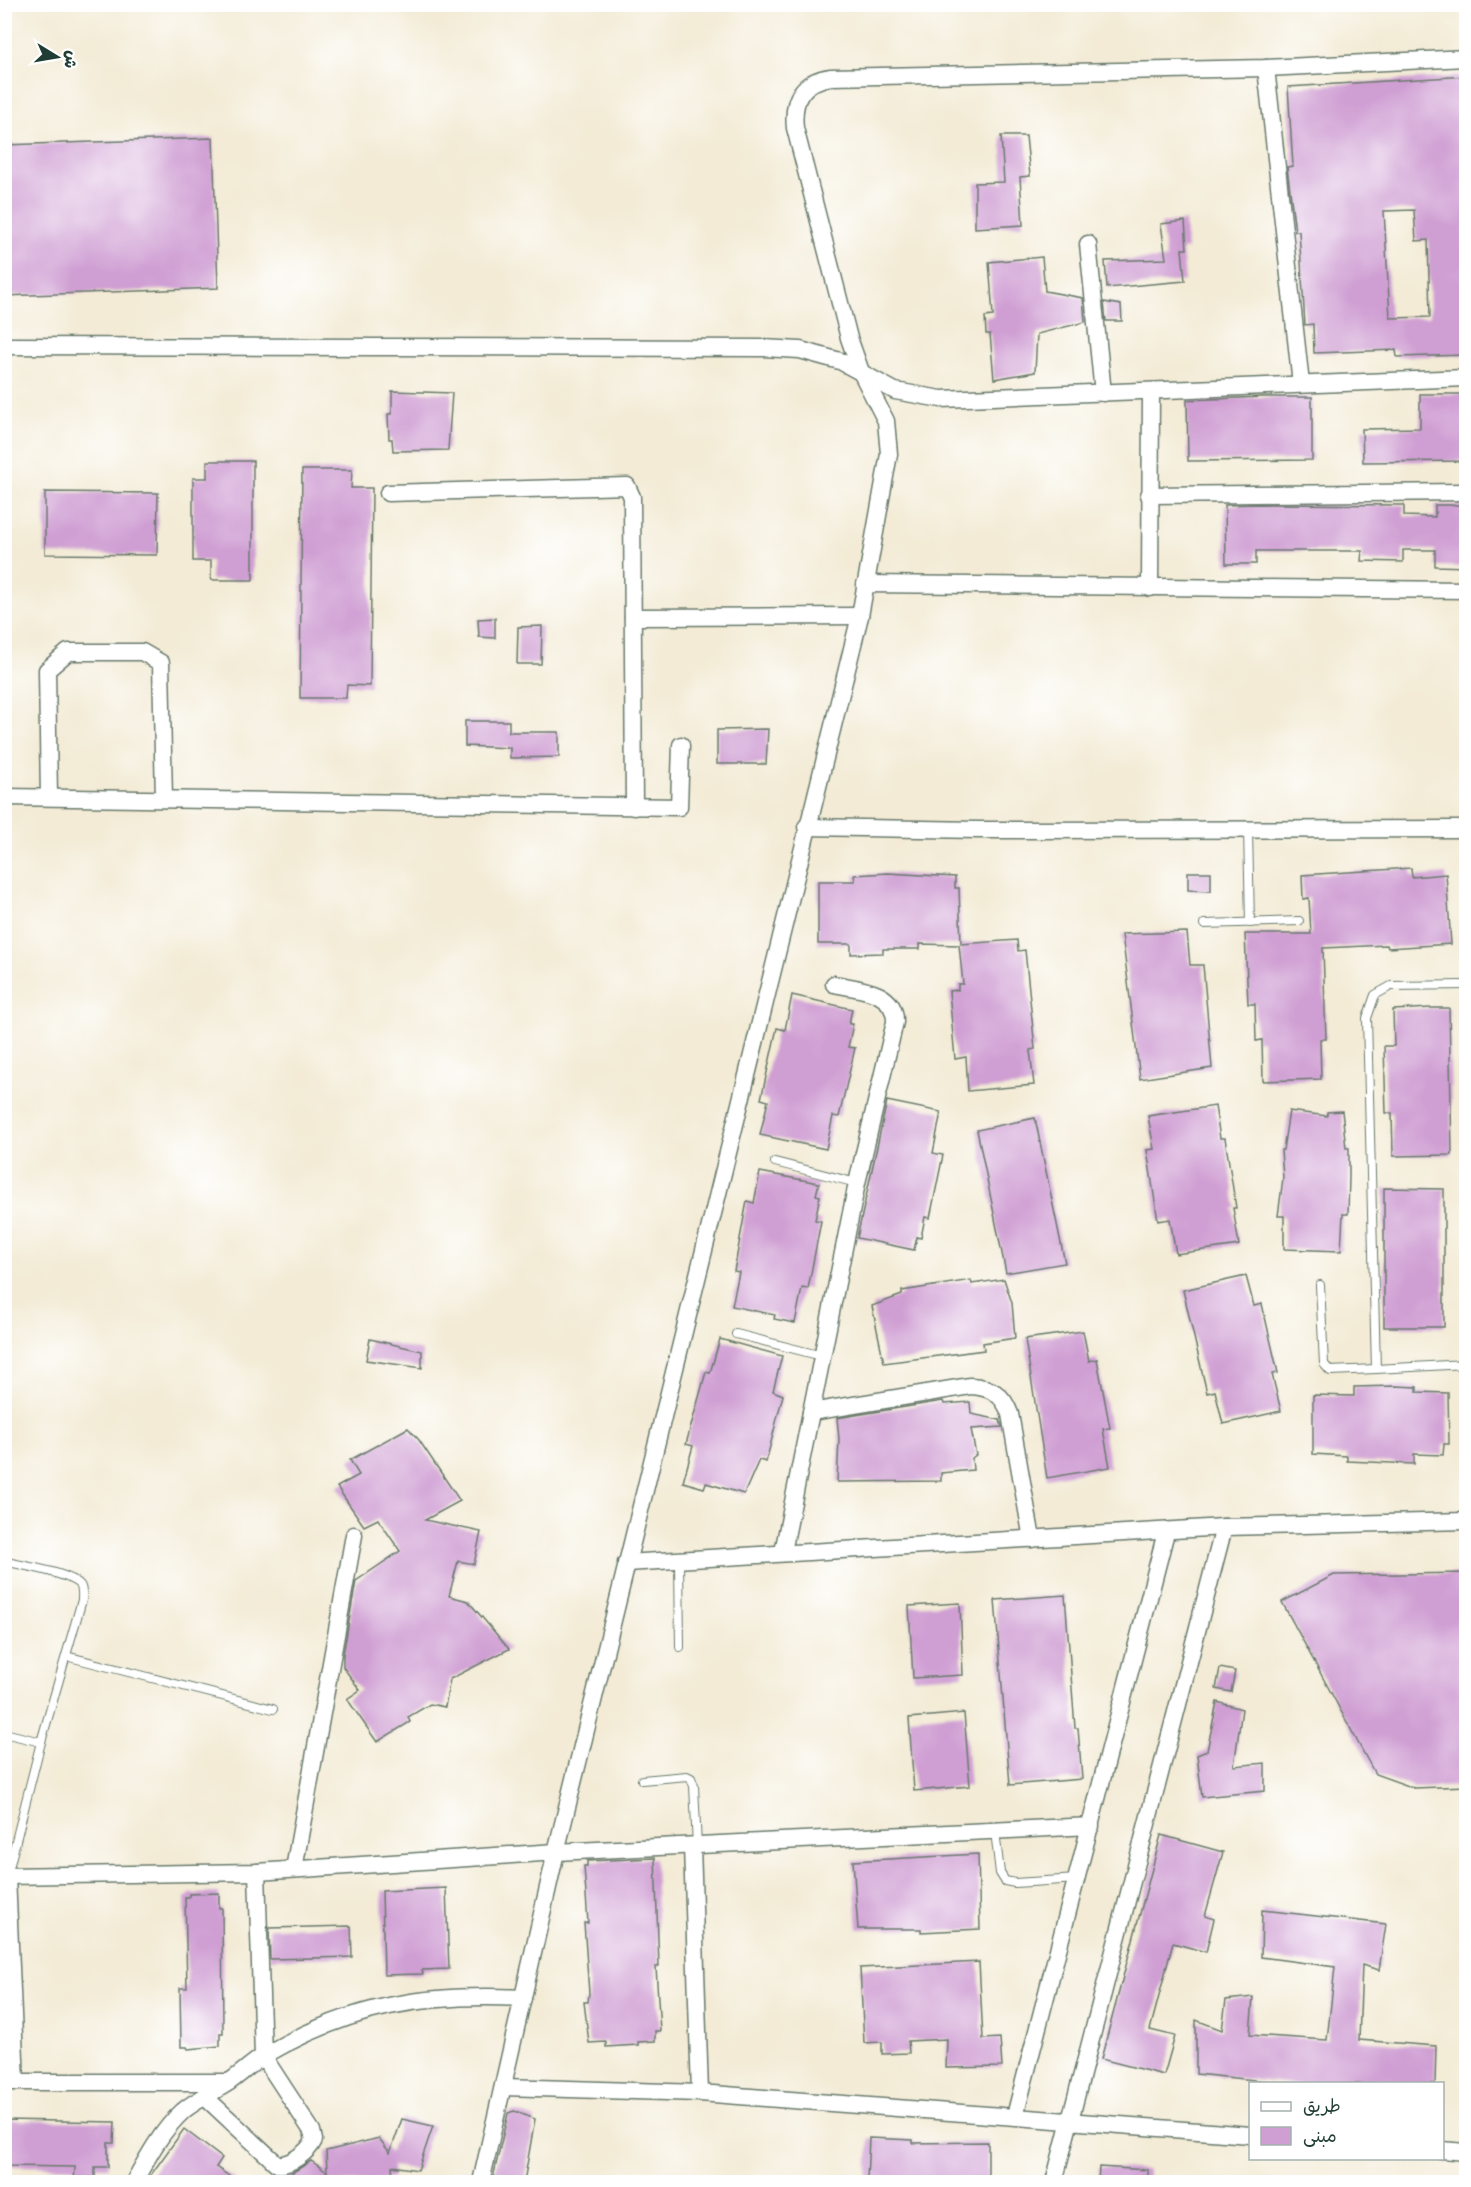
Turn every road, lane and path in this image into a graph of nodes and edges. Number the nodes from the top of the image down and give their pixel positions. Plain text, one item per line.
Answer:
1 (1467, 58) edge
2 (1266, 68) junction
3 (1088, 244) dead end
4 (4, 346) edge
5 (861, 372) junction
6 (1467, 378) edge
7 (1301, 384) junction
8 (1151, 391) junction
9 (1103, 393) junction
10 (1467, 492) edge
11 (388, 493) dead end
12 (1149, 495) junction
13 (865, 584) junction
14 (1150, 588) junction
15 (1467, 590) edge
16 (860, 616) junction
17 (633, 617) junction
18 (681, 745) dead end
19 (4, 797) edge
20 (49, 797) junction
21 (164, 799) junction
22 (634, 807) junction
23 (806, 827) junction
24 (1248, 828) junction
25 (1467, 829) edge
26 (1299, 921) dead end
27 (1250, 923) junction
28 (1204, 924) dead end
29 (834, 984) dead end
30 (1467, 985) edge
31 (774, 1162) dead end
32 (857, 1183) junction
33 (1320, 1285) dead end
34 (736, 1334) dead end
35 (822, 1356) junction
36 (1467, 1364) edge
37 (1376, 1369) junction
38 (811, 1412) junction
39 (1467, 1521) edge
40 (1224, 1527) junction
41 (1166, 1532) junction
42 (354, 1535) dead end
43 (1032, 1539) junction
44 (783, 1552) junction
45 (679, 1560) junction
46 (4, 1562) edge
47 (626, 1563) junction
48 (680, 1647) dead end
49 (66, 1656) junction
50 (273, 1708) dead end
51 (4, 1732) edge
52 (41, 1742) junction
53 (642, 1780) dead end
54 (1091, 1826) junction
55 (995, 1831) junction
56 (694, 1846) junction
57 (555, 1852) junction
58 (294, 1869) junction
59 (257, 1872) junction
60 (6, 1876) edge
61 (1077, 1879) junction
62 (523, 1998) junction
63 (263, 2056) junction
64 (10, 2082) edge
65 (229, 2082) junction
66 (503, 2086) junction
67 (700, 2093) junction
68 (205, 2097) junction
69 (1015, 2116) junction
70 (1070, 2121) junction
71 (1249, 2135) edge
72 (1444, 2150) edge
73 (1467, 2152) edge
74 (134, 2182) edge
75 (481, 2182) edge
76 (1054, 2182) edge

1 - 2 street
2 - 5 street
2 - 7 street
3 - 9 street
4 - 5 street
5 - 9 street
5 - 13 street
6 - 7 street
7 - 8 street
8 - 9 street
8 - 12 street
10 - 12 street
11 - 17 street
12 - 14 street
13 - 14 street
13 - 16 street
14 - 15 street
16 - 17 street
16 - 23 street
17 - 22 street
18 - 22 street
19 - 20 street
20 - 21 street
20 - 21 street
21 - 22 street
23 - 24 street
23 - 47 street
24 - 25 street
24 - 27 lane
26 - 27 lane
27 - 28 lane
29 - 32 street
30 - 37 lane
31 - 32 lane
32 - 35 street
33 - 37 lane
34 - 35 lane
35 - 38 street
36 - 37 lane
38 - 43 street
38 - 44 street
39 - 40 street
40 - 41 street
40 - 70 street
41 - 43 street
41 - 54 street
42 - 58 street
43 - 44 street
44 - 45 street
45 - 47 street
45 - 48 lane
46 - 49 lane
47 - 57 street
49 - 50 lane
49 - 52 lane
51 - 52 lane
52 - 60 lane
53 - 56 lane
54 - 55 street
54 - 61 street
55 - 56 street
55 - 61 lane
56 - 57 street
56 - 67 street
57 - 58 street
57 - 62 street
58 - 59 street
59 - 60 street
59 - 63 street
60 - 64 street
61 - 69 street
62 - 63 street
62 - 66 street
63 - 65 street
63 - 68 street
64 - 65 street
65 - 68 street
66 - 67 street
66 - 75 street
67 - 69 street
68 - 74 street
69 - 70 street
70 - 71 street
70 - 76 street
72 - 73 street

